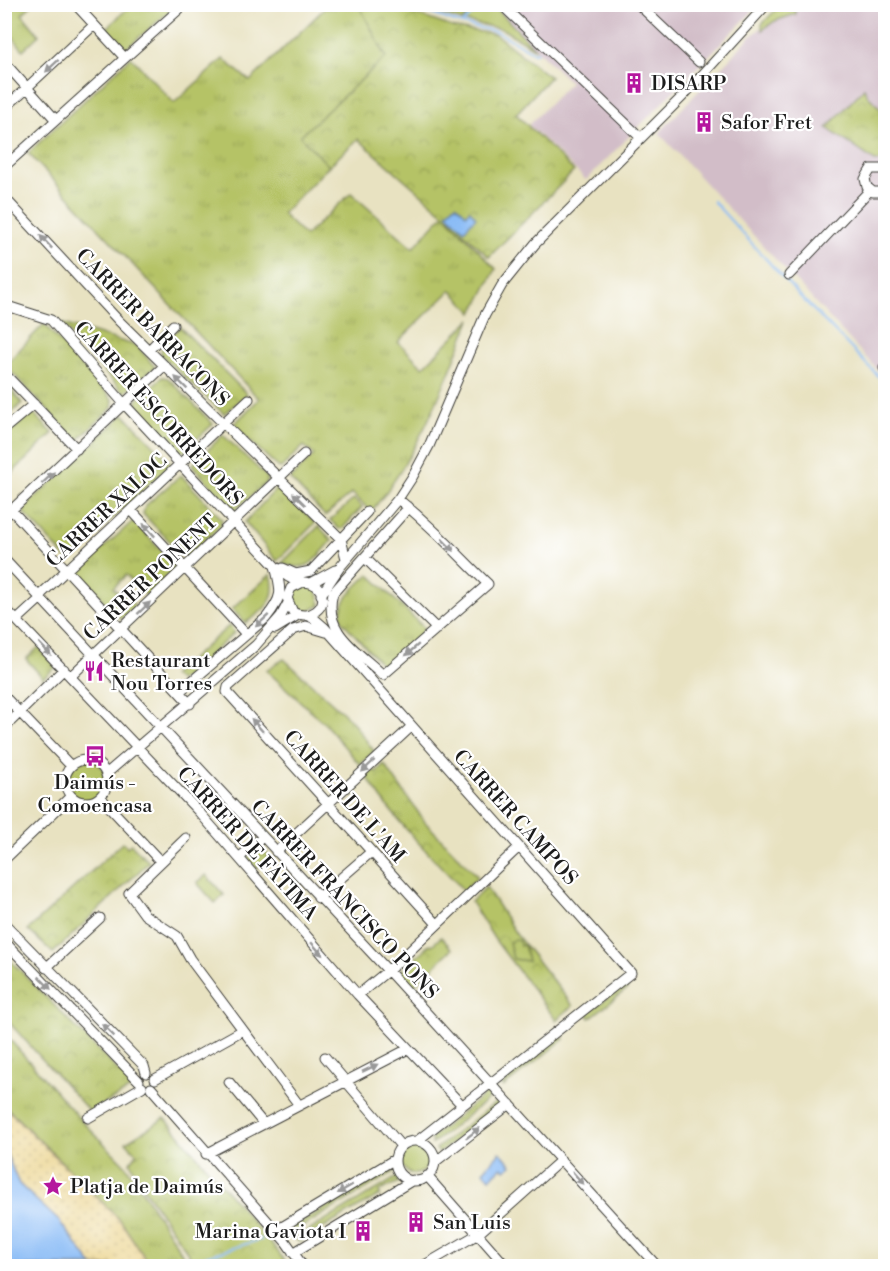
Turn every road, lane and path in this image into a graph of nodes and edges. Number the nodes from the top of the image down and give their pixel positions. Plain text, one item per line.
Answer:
1 (75, 4) edge
2 (505, 4) edge
3 (638, 4) edge
4 (767, 5) edge
5 (178, 6) edge
6 (94, 25) junction
7 (124, 57) junction
8 (4, 62) edge
9 (699, 62) dead end
10 (27, 88) junction
11 (4, 109) edge
12 (55, 119) junction
13 (640, 137) junction
14 (4, 167) edge
15 (885, 169) edge
16 (870, 190) junction
17 (885, 192) edge
18 (4, 197) edge
19 (789, 275) dead end
20 (4, 305) edge
21 (173, 325) dead end
22 (149, 350) junction
23 (164, 366) junction
24 (4, 373) edge
25 (249, 399) dead end
26 (34, 404) junction
27 (124, 404) junction
28 (223, 424) junction
29 (4, 429) edge
30 (77, 449) junction
31 (304, 454) dead end
32 (180, 465) junction
33 (279, 479) junction
34 (398, 498) junction
35 (4, 502) edge
36 (409, 507) junction
37 (131, 510) junction
38 (367, 512) dead end
39 (8, 514) edge
40 (234, 522) junction
41 (341, 539) junction
42 (365, 558) junction
43 (4, 559) edge
44 (343, 563) junction
45 (275, 566) junction
46 (68, 569) junction
47 (185, 569) junction
48 (307, 582) junction
49 (289, 592) junction
50 (321, 595) junction
51 (40, 597) junction
52 (288, 603) junction
53 (4, 607) edge
54 (319, 609) junction
55 (298, 615) junction
56 (310, 615) junction
57 (17, 620) junction
58 (330, 628) junction
59 (122, 629) junction
60 (436, 629) junction
61 (268, 633) junction
62 (246, 634) junction
63 (350, 645) junction
64 (94, 654) junction
65 (68, 673) junction
66 (375, 687) junction
67 (179, 692) junction
68 (4, 696) edge
69 (190, 704) junction
70 (20, 713) junction
71 (163, 727) junction
72 (411, 727) junction
73 (4, 728) edge
74 (138, 748) junction
75 (71, 766) junction
76 (106, 774) junction
77 (71, 795) junction
78 (100, 797) junction
79 (328, 805) junction
80 (262, 837) junction
81 (186, 838) dead end
82 (519, 847) junction
83 (276, 852) junction
84 (371, 852) junction
85 (239, 858) junction
86 (4, 860) edge
87 (161, 862) junction
88 (318, 898) junction
89 (100, 918) dead end
90 (4, 923) edge
91 (437, 924) junction
92 (4, 941) edge
93 (46, 968) junction
94 (387, 972) junction
95 (358, 995) junction
96 (243, 1030) junction
97 (408, 1049) junction
98 (325, 1057) dead end
99 (346, 1080) junction
100 (229, 1082) dead end
101 (491, 1083) junction
102 (147, 1084) junction
103 (510, 1104) junction
104 (299, 1105) junction
105 (462, 1105) junction
106 (88, 1118) dead end
107 (263, 1124) junction
108 (417, 1141) junction
109 (401, 1146) junction
110 (206, 1154) junction
111 (395, 1159) junction
112 (561, 1160) junction
113 (435, 1162) junction
114 (427, 1176) junction
115 (413, 1180) junction
116 (275, 1231) junction
117 (478, 1234) junction
118 (293, 1253) junction
119 (303, 1266) edge
120 (423, 1266) edge
121 (506, 1266) edge
122 (657, 1266) edge

1 - 6 street
2 - 13 street
3 - 9 street
4 - 13 street
5 - 7 street
6 - 7 street
6 -> 10 street
7 - 12 street
8 - 10 street
10 - 11 street
10 - 12 street
12 - 14 street
13 - 34 street
15 - 16 street
16 - 17 street
16 - 19 street
22 -> 18 street, CARRER BARRACONS
20 - 27 street, CARRER ESCORREDORS
21 - 22 street
22 - 23 street, CARRER BARRACONS
23 - 27 street
28 -> 23 street, CARRER BARRACONS
24 - 26 street
25 - 28 street, CARRER XALOC
26 - 29 street
26 - 30 street
27 - 30 street
27 - 32 street, CARRER ESCORREDORS
28 - 32 street, CARRER XALOC
28 - 33 street, CARRER BARRACONS
39 -> 30 street
31 - 33 street
32 - 37 street, CARRER XALOC
32 - 40 street, CARRER ESCORREDORS
33 - 40 street, CARRER PONENT
41 -> 33 street, CARRER BARRACONS
34 - 36 street
34 - 44 street
35 - 39 street
36 - 42 street
36 -> 60 street
37 - 46 street, CARRER XALOC
47 -> 37 street
38 - 41 street
39 - 46 street
40 - 45 street, CARRER ESCORREDORS
40 - 47 street, CARRER PONENT
41 - 44 street
41 - 45 street
42 - 58 street
42 - 60 street
43 - 51 street, CARRER FRANCISCO PONS
44 - 48 street
44 - 50 street
45 - 48 street, CARRER ESCORREDORS
45 - 49 street, CARRER ESCORREDORS
45 -> 62 street
46 - 51 street, CARRER XALOC
46 - 59 street
59 -> 47 street, CARRER PONENT
47 - 62 street
48 - 49 street
48 - 50 street
49 - 52 street
50 - 54 street
51 - 57 street, CARRER XALOC
51 - 64 street, CARRER FRANCISCO PONS
52 - 55 street
52 - 61 street
53 - 57 street, CARRER DE FÀTIMA
54 - 56 street
54 - 58 street
55 - 56 street
55 - 61 street
56 - 58 street
57 -> 65 street, CARRER DE FÀTIMA
58 - 63 street
58 - 66 street
79 -> 58 street, CARRER DE L'AM
59 - 64 street, CARRER PONENT
59 - 67 street
60 -> 63 street
61 - 69 street
62 - 67 street
63 - 66 street
64 - 65 street, CARRER PONENT
64 - 71 street, CARRER FRANCISCO PONS
65 - 70 street, CARRER PONENT
65 - 74 street, CARRER DE FÀTIMA
66 - 72 street, CARRER CAMPOS
67 - 69 street
68 - 70 street
69 - 71 street
70 - 73 street, CARRER PONENT
70 - 75 street
71 - 74 street
71 - 80 street, CARRER FRANCISCO PONS
72 -> 79 street
72 - 82 street, CARRER CAMPOS
74 - 76 street
74 - 85 street, CARRER DE FÀTIMA
75 - 76 street
75 - 77 street
76 - 78 street
77 - 78 street
77 - 86 street
78 - 87 street
79 - 83 street
79 - 84 street, CARRER DE L'AM
80 - 83 street, CARRER FRANCISCO PONS
80 - 85 street
81 - 87 street
82 - 91 street
82 - 101 street, CARRER CAMPOS
83 - 88 street, CARRER FRANCISCO PONS
84 - 88 street
84 - 91 street, CARRER DE L'AM
85 -> 95 street, CARRER DE FÀTIMA
87 - 96 street
88 - 94 street, CARRER FRANCISCO PONS
89 - 93 street
90 - 93 street
91 - 94 street
92 -> 102 street
102 -> 93 street
94 - 95 street
94 - 101 street, CARRER FRANCISCO PONS
95 - 97 street, CARRER DE FÀTIMA
96 - 102 street
96 - 104 street
99 -> 97 street
97 - 105 street, CARRER DE FÀTIMA
98 - 99 street
99 - 104 street
99 - 109 street
100 - 107 street
101 - 103 street, CARRER FRANCISCO PONS
101 - 105 street
102 - 106 street
102 - 110 street
103 - 112 street, CARRER FRANCISCO PONS
113 -> 103 street
104 - 107 street
105 - 108 street
107 - 110 street
108 - 109 street
108 - 113 street
109 - 111 street
110 - 116 street
111 - 115 street
111 -> 116 street
112 - 117 street
112 -> 122 street, CARRER FRANCISCO PONS
113 - 114 street
114 - 115 street
114 - 117 street
115 - 118 street
116 - 118 street
117 - 120 street
117 - 121 street
118 - 119 street

